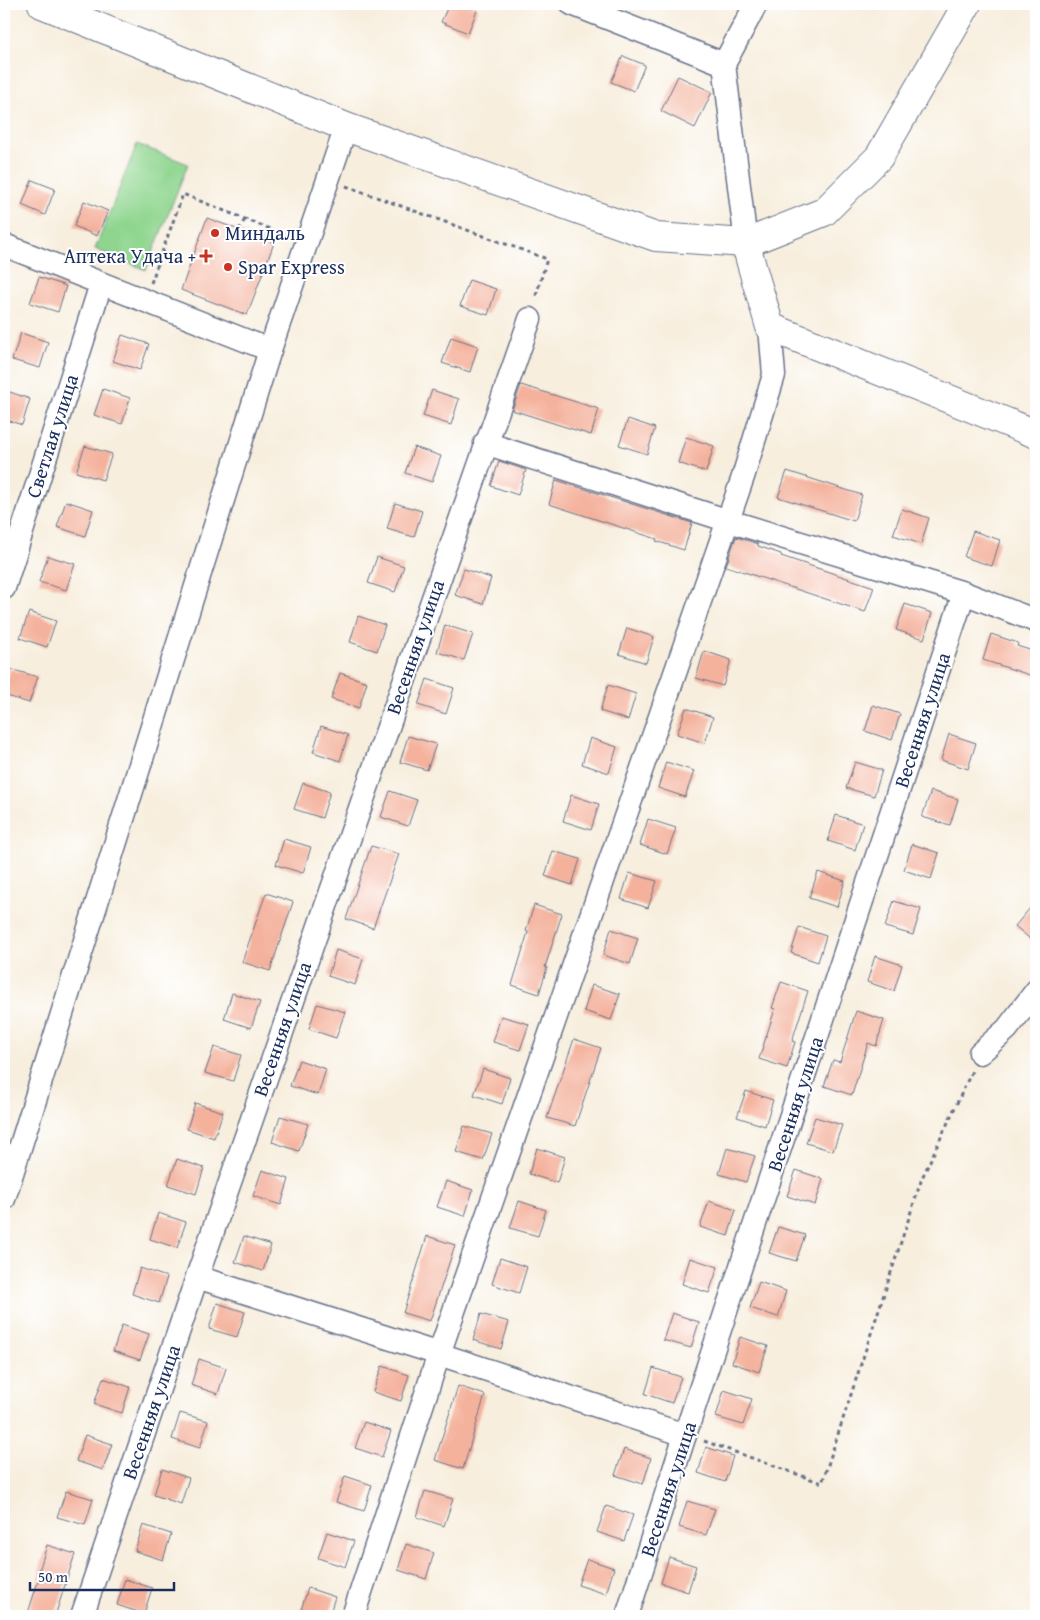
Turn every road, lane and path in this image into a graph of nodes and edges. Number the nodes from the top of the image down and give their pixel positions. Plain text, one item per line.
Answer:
1 (42, 4) edge
2 (572, 4) edge
3 (756, 4) edge
4 (967, 4) edge
5 (724, 64) junction
6 (346, 126) junction
7 (328, 179) junction
8 (244, 219) junction
9 (239, 230) dead end
10 (306, 243) junction
11 (746, 243) junction
12 (4, 245) edge
13 (101, 284) junction
14 (144, 301) junction
15 (530, 319) joint
16 (770, 326) junction
17 (270, 350) junction
18 (1036, 434) edge
19 (485, 443) junction
20 (729, 521) junction
21 (4, 588) edge
22 (964, 593) junction
23 (1036, 621) edge
24 (1036, 991) edge
25 (980, 1053) joint
26 (4, 1199) edge
27 (196, 1277) junction
28 (439, 1354) junction
29 (685, 1435) junction
30 (82, 1616) edge
31 (353, 1616) edge
32 (627, 1616) edge

1 - 6 street
2 - 5 street
3 - 5 street
4 - 11 street
5 - 11 street
6 - 7 street
6 - 11 street
7 - 10 street
7 - 15 path
8 - 9 path
8 - 10 path
8 - 14 path
10 - 17 street
11 - 16 street
12 - 13 street
13 - 14 street
13 - 21 street, Светлая улица
14 - 17 street
15 - 19 street, Весенняя улица
16 - 18 street
16 - 20 street
17 - 26 street
19 - 20 street
19 - 27 street, Весенняя улица
20 - 22 street
20 - 28 street
22 - 23 street
22 - 29 street, Весенняя улица
24 - 25 street
25 - 29 path
27 - 28 street
27 - 30 street, Весенняя улица
28 - 29 street
28 - 31 street
29 - 32 street, Весенняя улица

